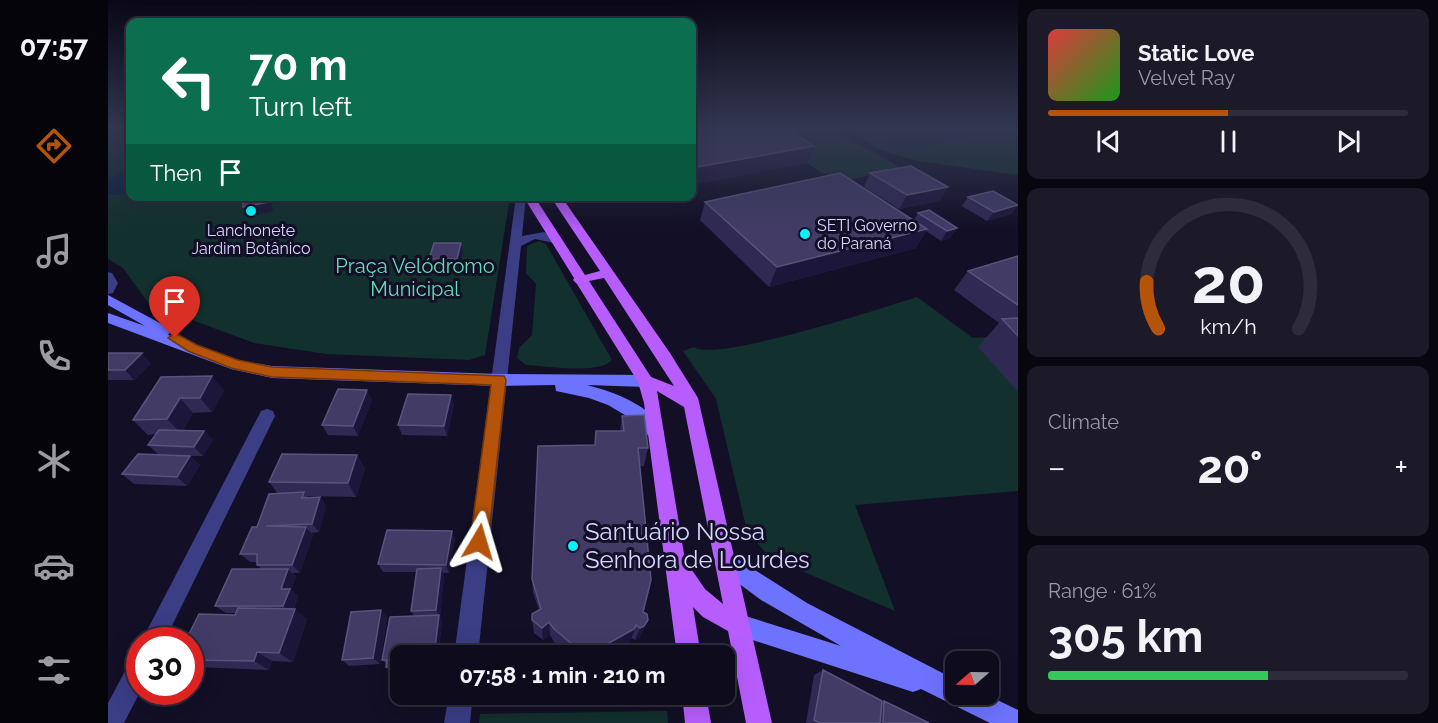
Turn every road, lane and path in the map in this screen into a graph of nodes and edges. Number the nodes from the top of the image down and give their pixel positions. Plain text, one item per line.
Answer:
1 (520, 201) edge
2 (531, 201) edge
3 (558, 201) edge
4 (554, 240) junction
5 (515, 245) junction
6 (608, 273) junction
7 (108, 276) edge
8 (579, 280) junction
9 (108, 290) edge
10 (108, 299) edge
11 (108, 318) edge
12 (193, 348) junction
13 (499, 380) junction
14 (646, 381) junction
15 (693, 406) junction
16 (267, 416) dead end
17 (656, 432) junction
18 (674, 555) junction
19 (725, 561) junction
20 (739, 625) junction
21 (160, 627) edge
22 (467, 645) edge
23 (687, 645) edge
24 (945, 690) edge
25 (945, 690) edge
26 (126, 694) edge
27 (459, 705) edge
28 (696, 705) edge
29 (978, 705) edge
30 (111, 723) edge
31 (457, 723) edge
32 (698, 723) edge
33 (759, 723) edge
34 (1018, 723) edge

1 - 5 street
2 - 4 main road
3 - 6 main road
4 - 5 street
4 - 8 main road
5 - 13 street
6 - 8 main road
6 - 15 main road
7 - 9 street
8 - 14 main road
10 - 12 main road
11 - 12 main road
12 - 13 main road
13 - 14 main road
13 - 17 main road
13 - 22 street
14 - 15 main road
14 - 17 main road
15 - 19 main road
16 - 21 street
17 - 18 main road
18 - 20 main road
18 - 23 main road
19 - 20 main road
19 - 24 main road
20 - 25 main road
20 - 33 main road
26 - 30 street
27 - 31 street
28 - 32 main road
29 - 34 main road

